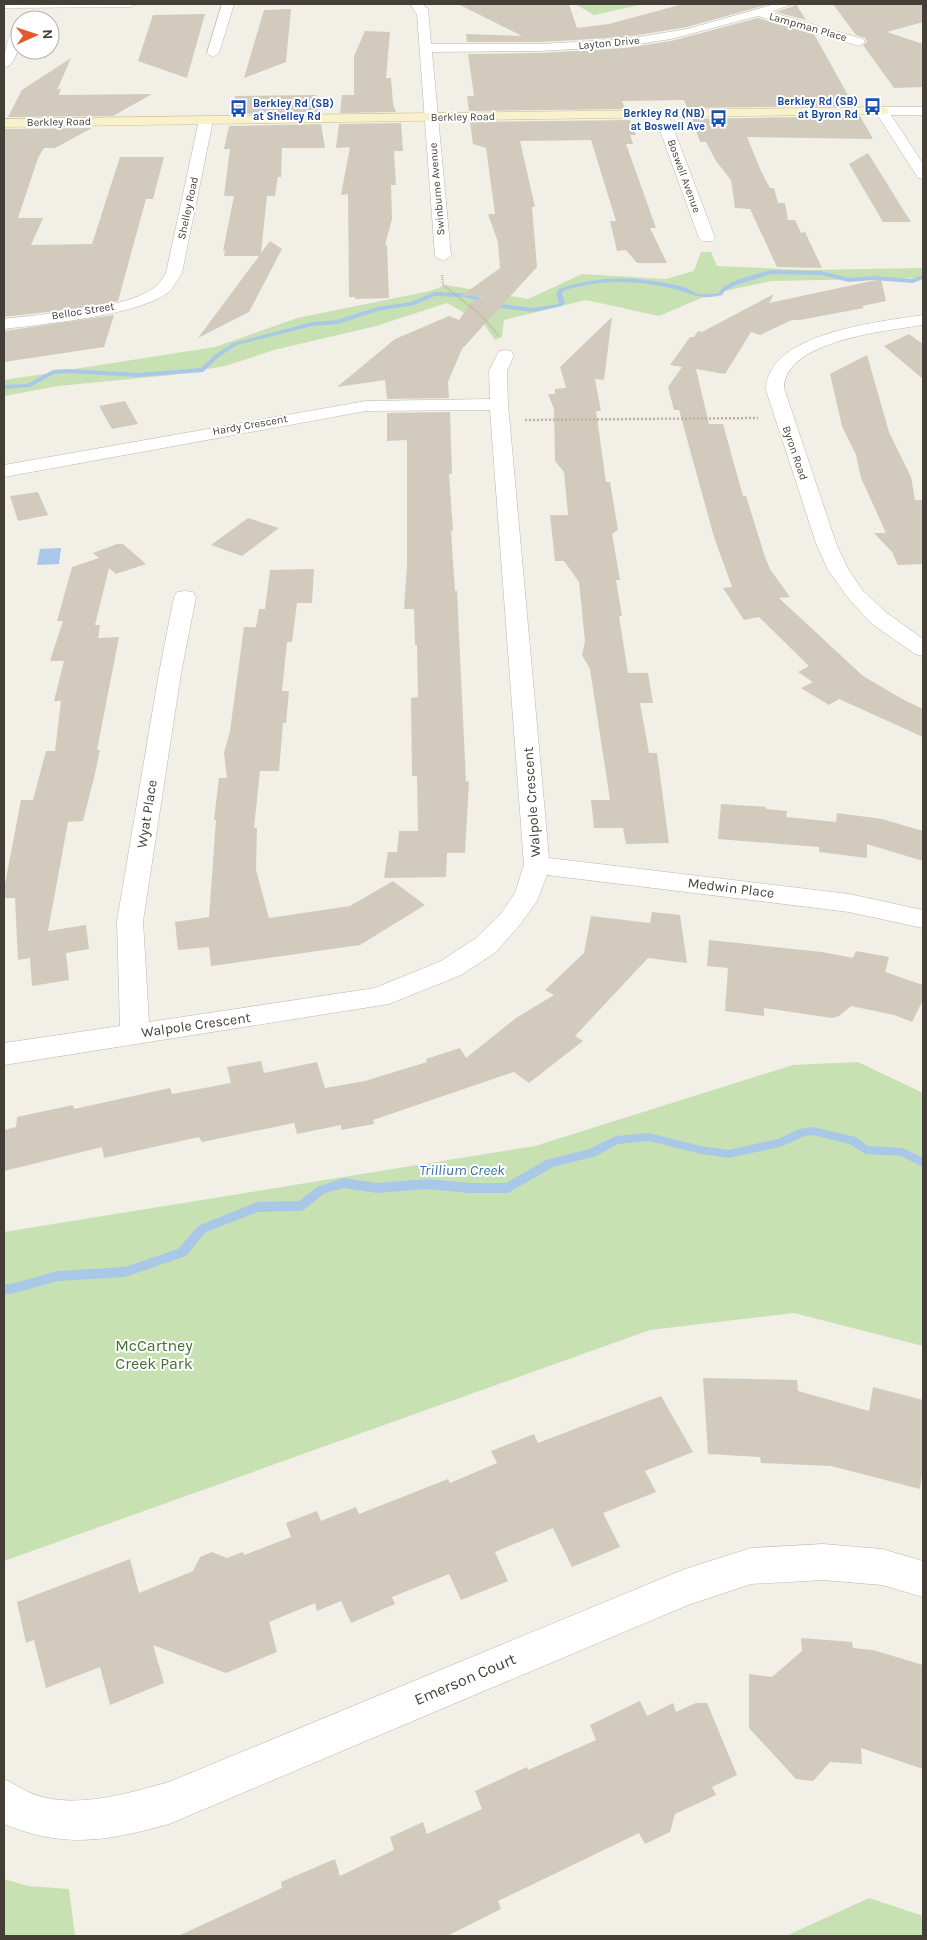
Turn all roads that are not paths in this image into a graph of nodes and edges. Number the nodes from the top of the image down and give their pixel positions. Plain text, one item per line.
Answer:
1 (130, 4) edge
2 (228, 4) edge
3 (416, 4) edge
4 (787, 4) edge
5 (4, 5) edge
6 (33, 5) junction
7 (31, 10) edge
8 (757, 12) junction
9 (859, 42) dead end
10 (426, 48) junction
11 (10, 52) edge
12 (213, 53) dead end
13 (4, 64) edge
14 (882, 111) junction
15 (923, 111) edge
16 (661, 114) junction
17 (431, 117) junction
18 (206, 120) junction
19 (4, 123) edge
20 (923, 175) edge
21 (707, 238) dead end
22 (443, 256) dead end
23 (160, 291) joint
24 (923, 320) edge
25 (4, 324) edge
26 (505, 355) road end
27 (500, 412) junction
28 (4, 471) edge
29 (185, 597) dead end
30 (923, 649) edge
31 (536, 864) junction
32 (923, 919) edge
33 (135, 1034) junction
34 (4, 1054) edge
35 (923, 1579) edge
36 (8, 1804) edge

1 - 6 street
2 - 12 street
3 - 10 street, Swinburne Avenue
4 - 8 street, Layton Drive
5 - 6 street
6 - 7 street
8 - 9 street, Lampman Place
8 - 10 street, Layton Drive
10 - 17 street, Swinburne Avenue
11 - 13 street
14 - 15 street, Berkley Road
14 - 16 street, Berkley Road
14 - 20 street
16 - 17 street, Berkley Road
16 - 21 street, Boswell Avenue
17 - 18 street, Berkley Road
17 - 22 street, Swinburne Avenue
18 - 19 street, Berkley Road
18 - 23 street, Shelley Road
23 - 25 street, Belloc Street
24 - 30 street, Byron Road
26 - 27 street, Walpole Crescent
27 - 28 street, Hardy Crescent
27 - 31 street, Walpole Crescent
29 - 33 street, Wyat Place
31 - 32 street, Medwin Place
31 - 33 street, Walpole Crescent
33 - 34 street, Walpole Crescent
35 - 36 street, Emerson Court

